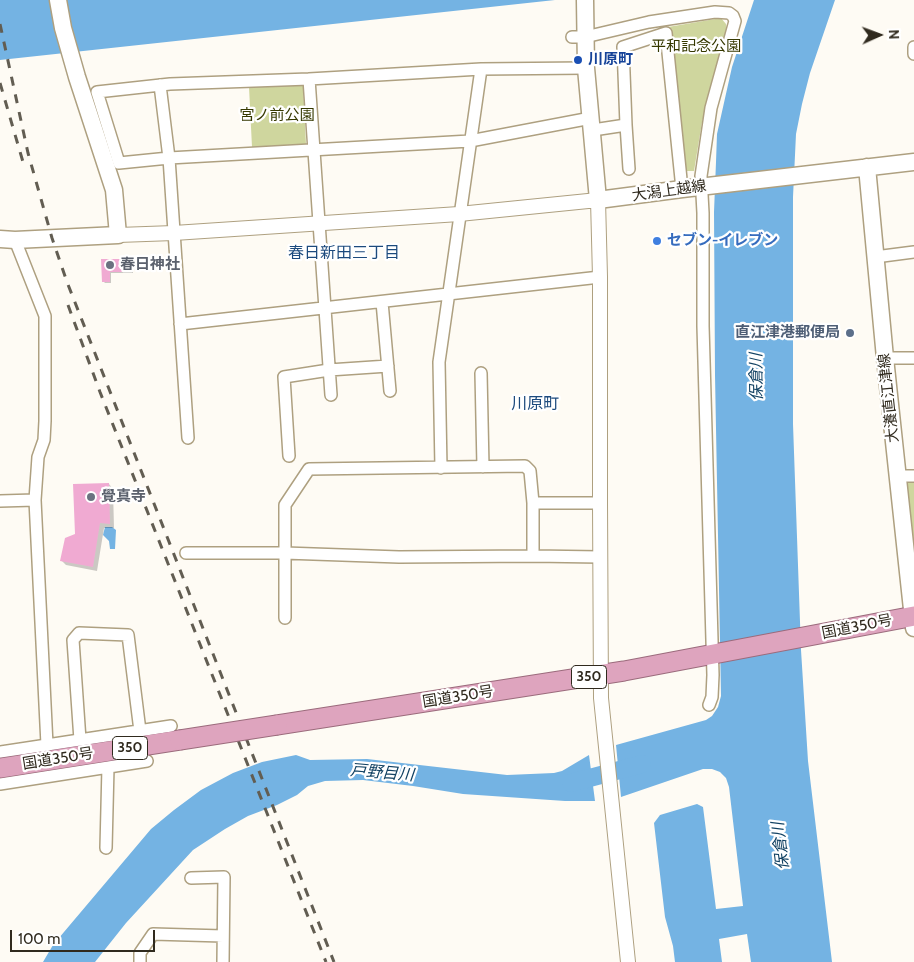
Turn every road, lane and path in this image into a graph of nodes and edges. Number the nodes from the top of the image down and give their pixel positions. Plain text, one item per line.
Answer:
1 (58, 0) edge
2 (584, 0) edge
3 (581, 33) junction
4 (914, 47) edge
5 (914, 54) edge
6 (586, 68) junction
7 (481, 69) junction
8 (309, 79) junction
9 (160, 85) junction
10 (592, 124) junction
11 (626, 124) junction
12 (470, 141) junction
13 (313, 150) junction
14 (169, 158) junction
15 (914, 162) edge
16 (867, 168) junction
17 (629, 169) dead end
18 (706, 186) junction
19 (682, 189) junction
20 (598, 200) junction
21 (459, 214) junction
22 (320, 224) junction
23 (174, 233) junction
24 (118, 235) junction
25 (7, 239) edge
26 (914, 252) edge
27 (875, 256) junction
28 (600, 276) junction
29 (448, 295) junction
30 (382, 302) junction
31 (325, 308) junction
32 (180, 324) junction
33 (885, 358) junction
34 (914, 358) edge
35 (388, 366) junction
36 (329, 370) junction
37 (481, 373) dead end
38 (390, 390) dead end
39 (332, 395) dead end
40 (188, 438) dead end
41 (289, 456) dead end
42 (483, 467) junction
43 (441, 468) junction
44 (897, 476) junction
45 (914, 476) edge
46 (35, 500) junction
47 (0, 501) edge
48 (600, 502) junction
49 (532, 503) junction
50 (186, 553) dead end
51 (285, 553) junction
52 (533, 556) junction
53 (600, 558) junction
54 (285, 618) dead end
55 (914, 620) edge
56 (715, 653) junction
57 (601, 675) junction
58 (709, 705) dead end
59 (171, 726) dead end
60 (140, 731) junction
61 (47, 745) junction
62 (79, 748) junction
63 (0, 752) edge
64 (147, 760) dead end
65 (108, 767) junction
66 (0, 768) edge
67 (0, 784) edge
68 (106, 848) dead end
69 (191, 878) dead end
70 (223, 936) junction
71 (140, 962) edge
72 (223, 962) edge
73 (628, 962) edge

1 - 24 main road
2 - 3 main road
3 - 6 main road
3 - 18 street
4 - 5 street
6 - 7 street
6 - 10 main road
7 - 8 street
7 - 12 street
8 - 9 street
8 - 13 street
9 - 14 street
9 - 14 street
10 - 11 street
10 - 12 street
10 - 20 main road
11 - 17 street
11 - 19 street
12 - 13 street
12 - 21 street
13 - 14 street
13 - 22 street
14 - 23 street
15 - 16 main road, 大潟上越線
16 - 18 main road, 大潟上越線
16 - 27 main road, 大瀁直江津線
18 - 19 main road, 大潟上越線
18 - 56 street
19 - 20 main road, 大潟上越線
20 - 21 street
20 - 28 street
21 - 22 street
21 - 29 street
22 - 23 street
22 - 31 street
23 - 24 street
23 - 32 street
24 - 25 main road
25 - 46 street
26 - 27 street
27 - 33 main road, 大瀁直江津線
28 - 29 street
28 - 48 street
29 - 30 street
29 - 43 street
30 - 31 street
30 - 35 street
31 - 32 street
31 - 36 street
32 - 40 street
33 - 34 street
33 - 44 main road, 大瀁直江津線
35 - 36 street
35 - 38 street
36 - 39 street
36 - 41 street
37 - 42 street
42 - 43 street
42 - 49 street
43 - 51 street
44 - 45 street
44 - 55 main road, 大瀁直江津線
46 - 47 street
46 - 61 street
48 - 49 street
48 - 53 street
49 - 52 street
50 - 51 street
51 - 52 street
51 - 54 street
52 - 53 street
53 - 57 street
55 - 56 highway, 国道350号 / 350
56 - 57 highway, 国道350号 / 350
56 - 58 street
57 - 62 highway, 国道350号 / 350, bridge
57 - 73 street
59 - 60 street
60 - 62 street
60 - 62 street
61 - 62 street
61 - 63 street
62 - 66 highway, 国道350号 / 350
64 - 65 street
65 - 67 street
65 - 68 street
69 - 70 street
70 - 71 street
70 - 72 street

